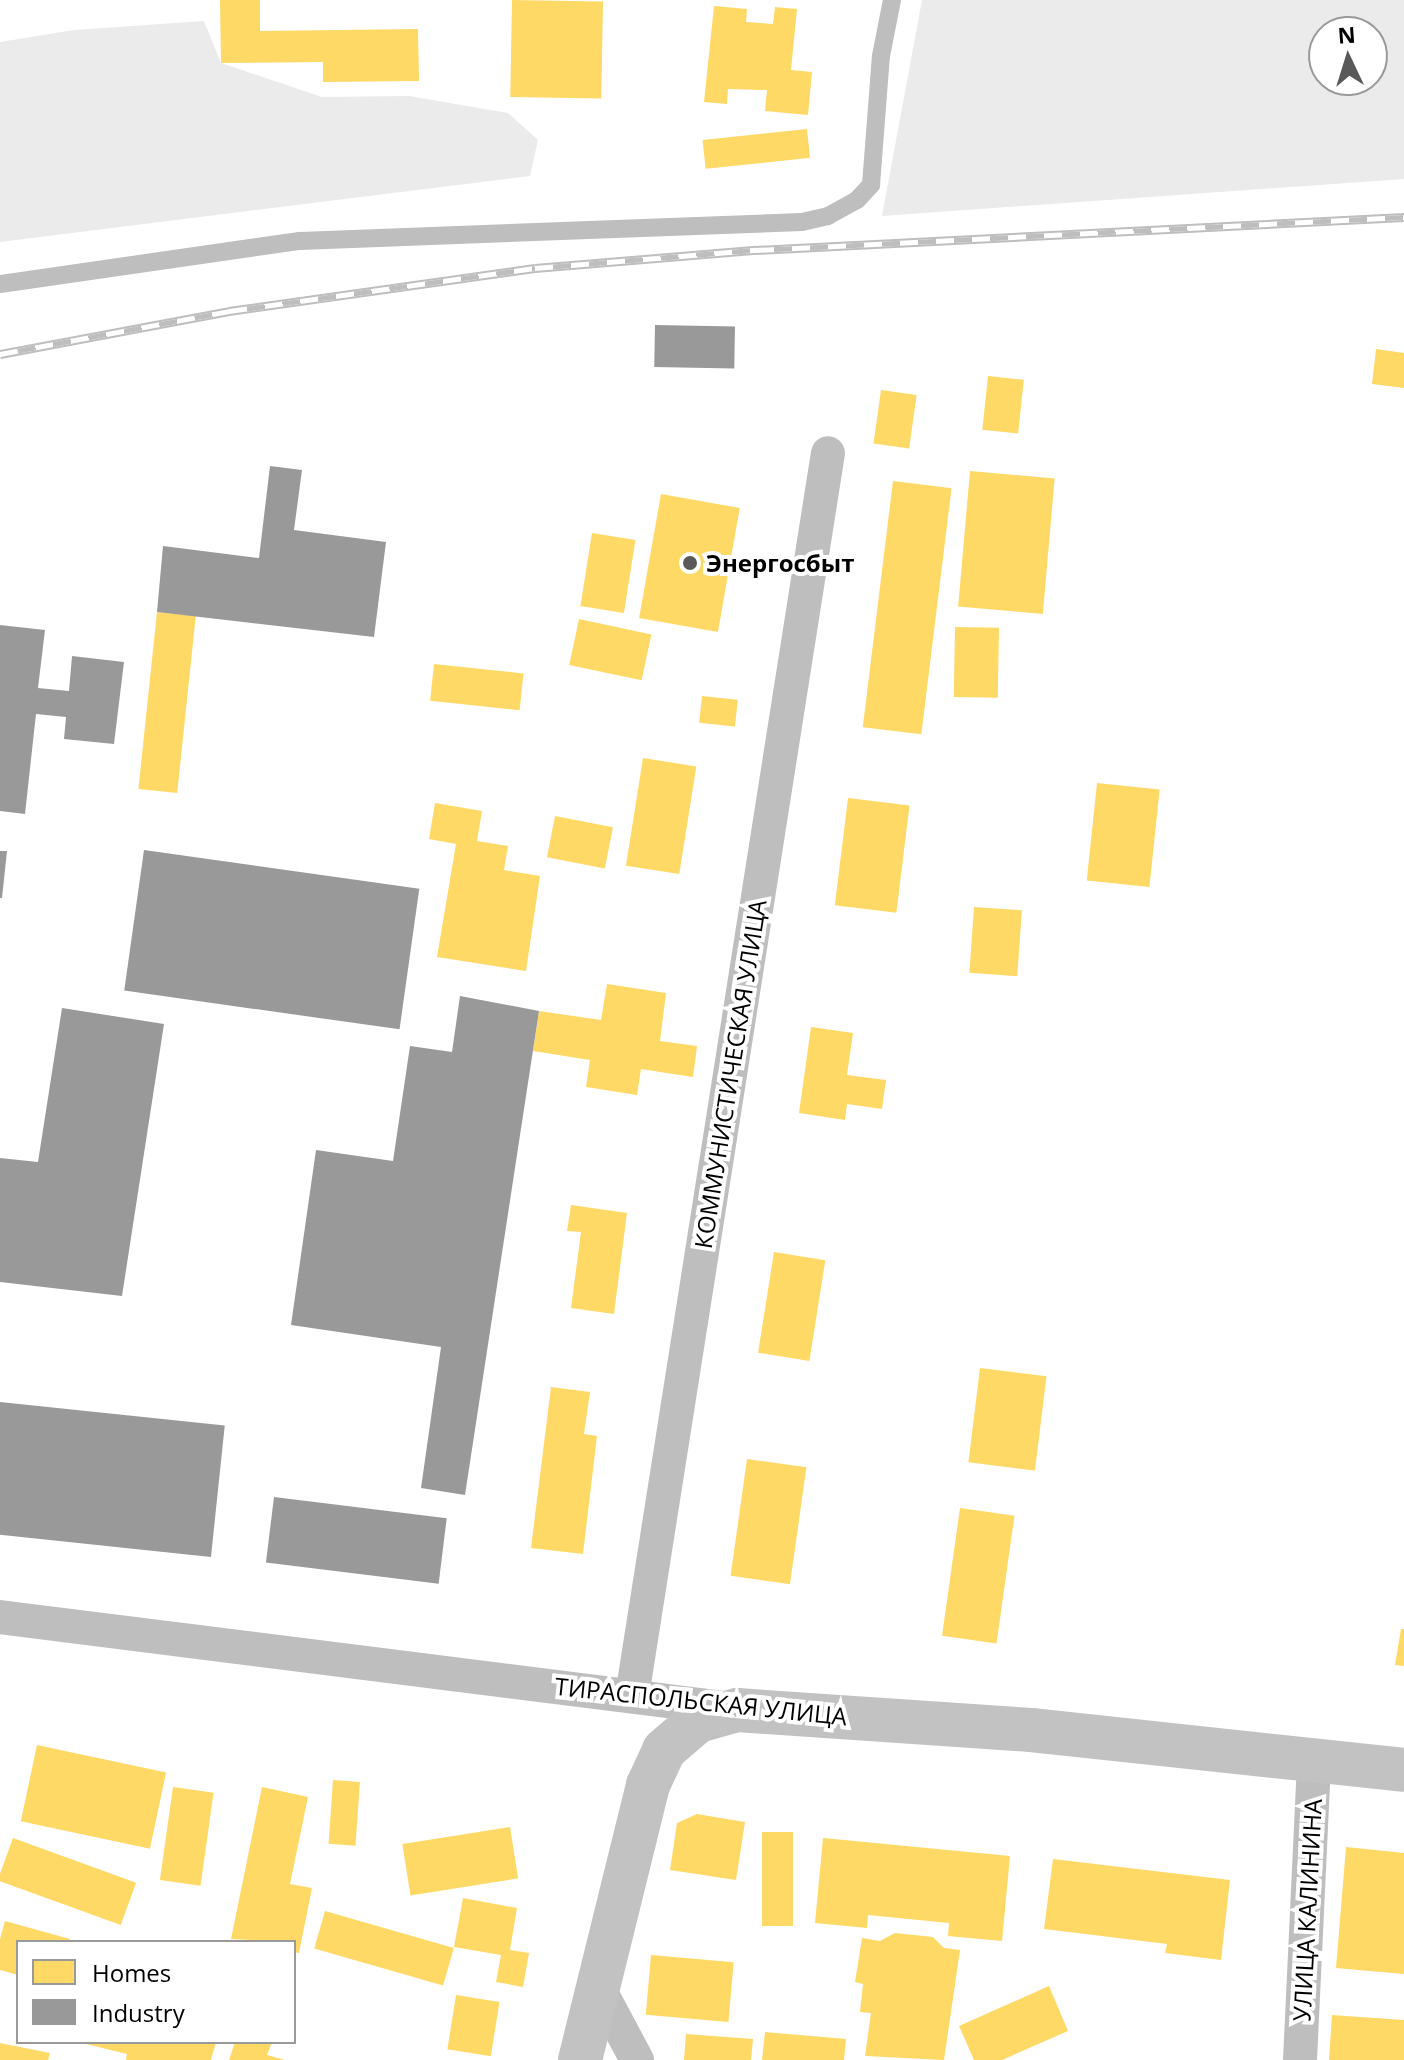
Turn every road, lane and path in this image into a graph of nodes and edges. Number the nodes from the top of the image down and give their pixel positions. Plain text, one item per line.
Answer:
1 (892, 0) edge
2 (0, 284) edge
3 (828, 453) dead end
4 (0, 1617) edge
5 (632, 1696) junction
6 (737, 1710) junction
7 (1314, 1760) junction
8 (1404, 1770) edge
9 (598, 1987) junction
10 (580, 2060) edge
11 (637, 2060) edge
12 (1300, 2060) edge

1 - 2 lane
3 - 5 street, КОММУНИСТИЧЕСКАЯ УЛИЦА
4 - 5 street, ТИРАСПОЛЬСКАЯ УЛИЦА
5 - 6 street, ТИРАСПОЛЬСКАЯ УЛИЦА
6 - 7 main road, ТИРАСПОЛЬСКАЯ УЛИЦА
6 - 9 main road
7 - 8 main road, ТИРАСПОЛЬСКАЯ УЛИЦА
7 - 12 street, УЛИЦА КАЛИНИНА
9 - 10 main road
9 - 11 street

